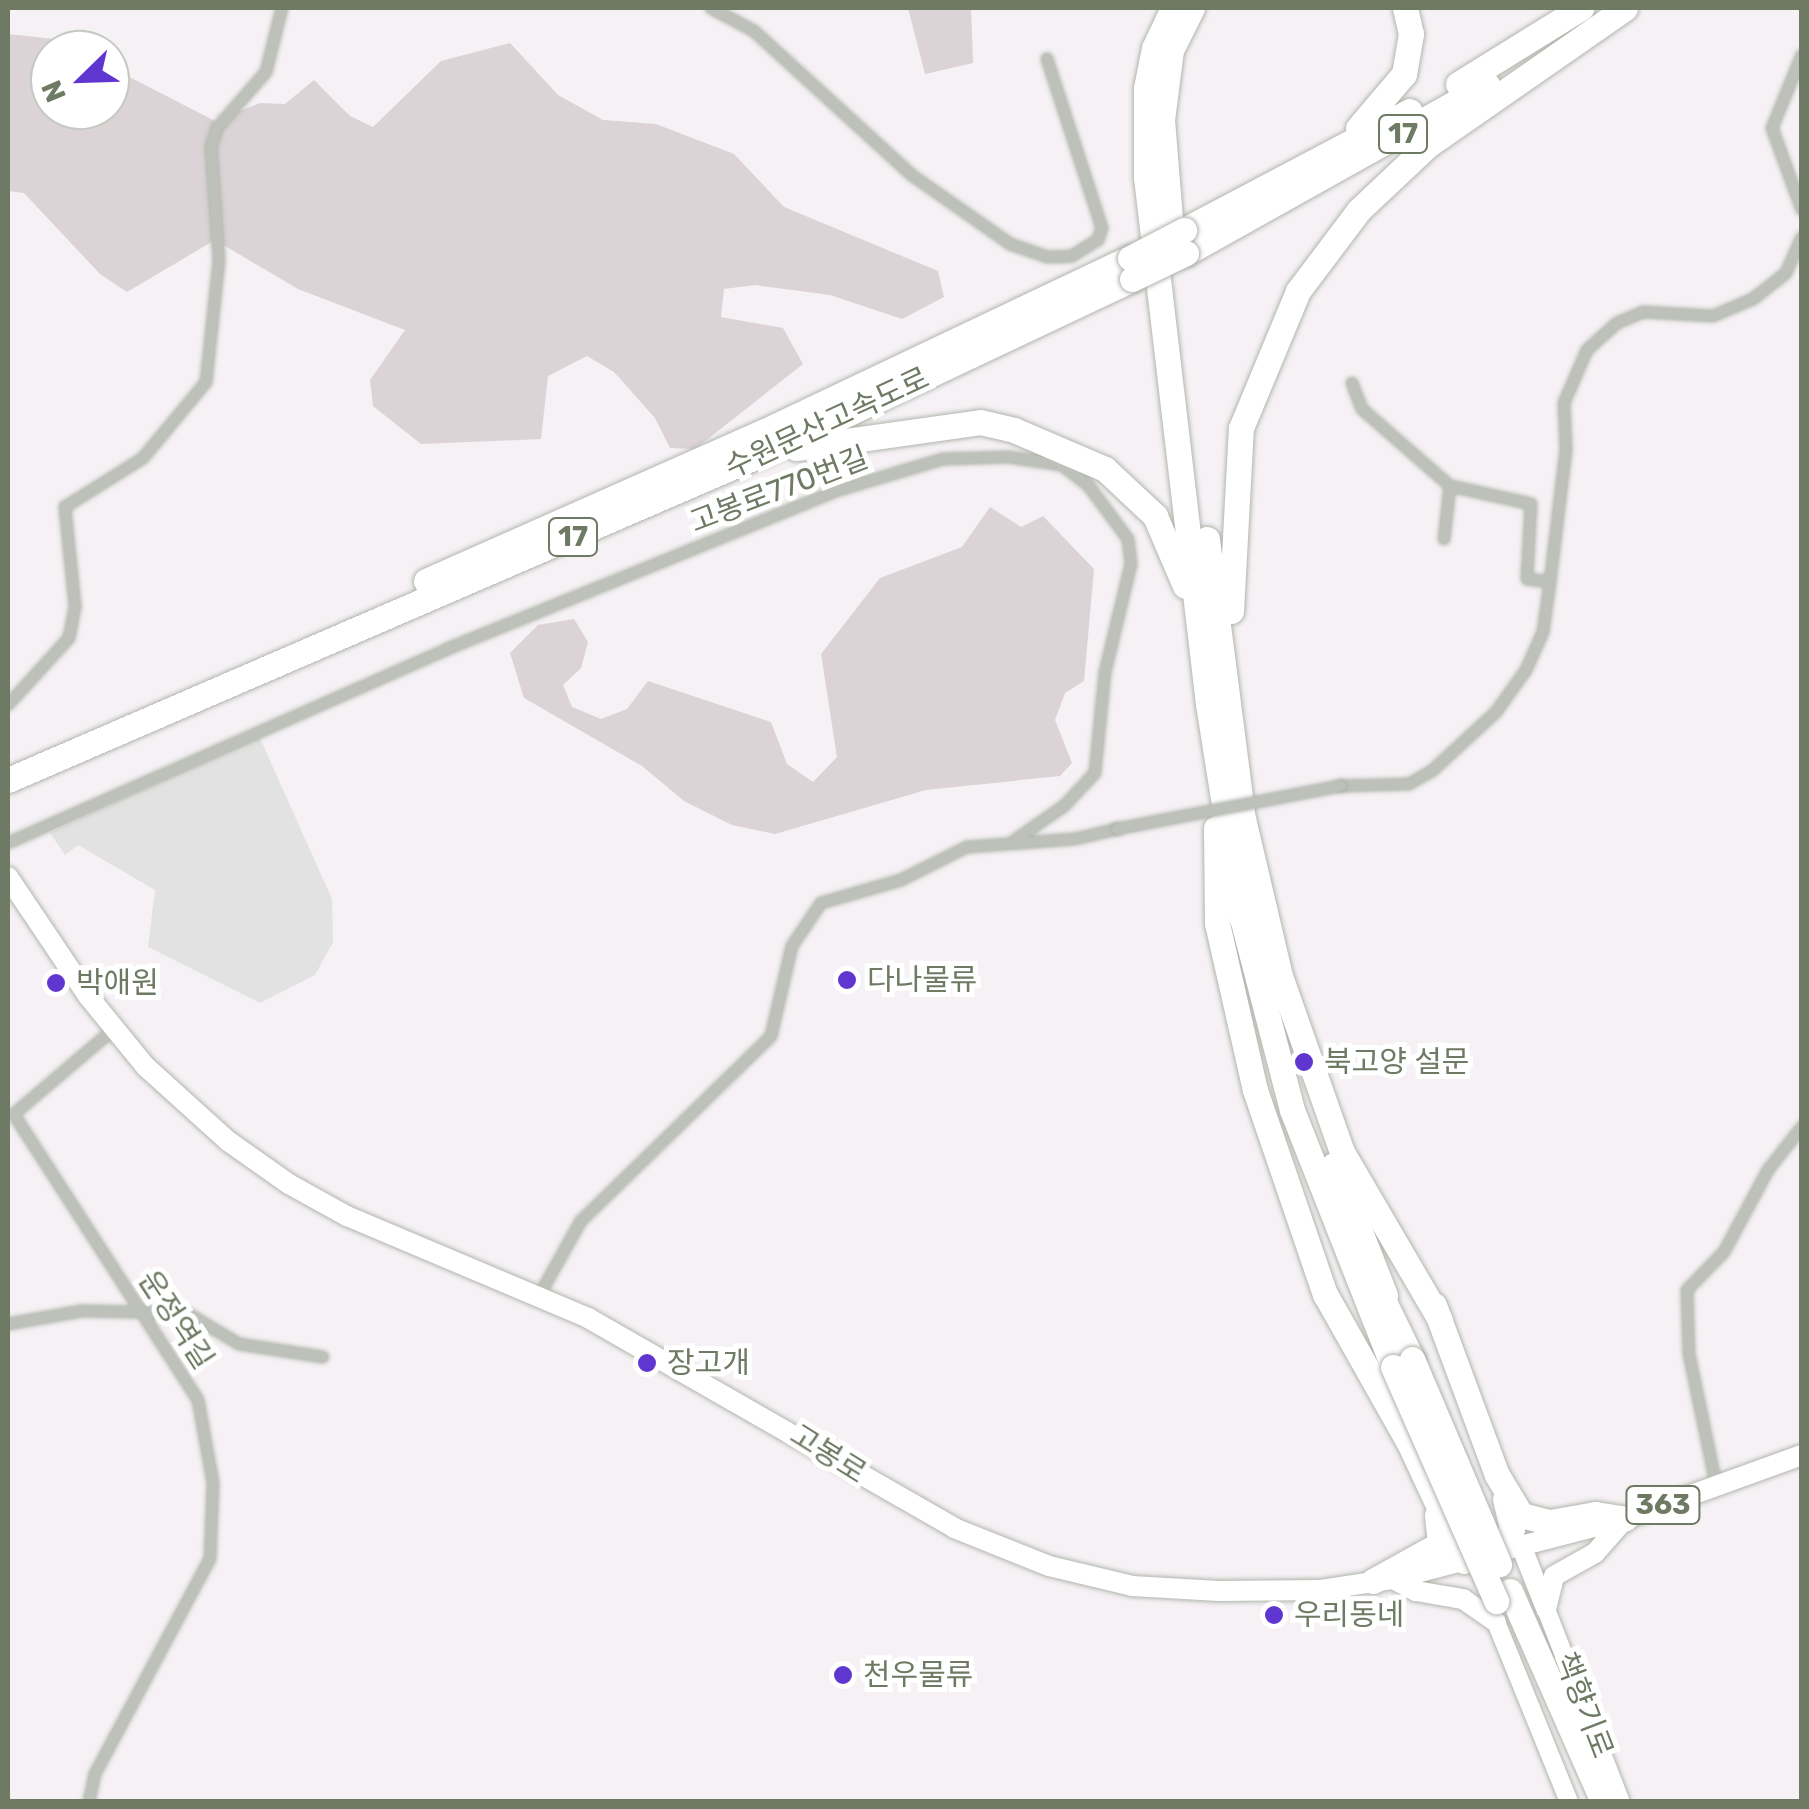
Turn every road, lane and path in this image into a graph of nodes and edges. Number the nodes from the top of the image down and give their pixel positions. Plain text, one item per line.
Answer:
1 (282, 8) edge
2 (711, 8) edge
3 (1173, 8) edge
4 (1192, 8) edge
5 (1406, 8) edge
6 (1581, 8) edge
7 (1617, 8) edge
8 (1625, 8) edge
9 (1802, 55) edge
10 (1047, 58) dead end
11 (1310, 164) junction
12 (1802, 210) edge
13 (1802, 238) edge
14 (1185, 242) junction
15 (1131, 269) junction
16 (1352, 383) dead end
17 (762, 454) junction
18 (1450, 486) junction
19 (1444, 538) dead end
20 (1550, 582) junction
21 (1208, 704) junction
22 (8, 705) edge
23 (8, 762) edge
24 (1230, 779) junction
25 (8, 780) edge
26 (1015, 840) junction
27 (8, 843) edge
28 (1253, 856) junction
29 (8, 877) edge
30 (1262, 908) junction
31 (114, 1029) junction
32 (1802, 1127) edge
33 (538, 1297) junction
34 (140, 1309) junction
35 (1440, 1320) junction
36 (8, 1324) edge
37 (1398, 1328) junction
38 (323, 1357) dead end
39 (1402, 1363) junction
40 (1410, 1445) junction
41 (1802, 1455) edge
42 (1497, 1475) junction
43 (1716, 1484) junction
44 (1626, 1519) junction
45 (1511, 1551) junction
46 (1464, 1562) junction
47 (1383, 1580) junction
48 (1501, 1605) junction
49 (1546, 1609) junction
50 (89, 1802) edge
51 (1569, 1802) edge
52 (1584, 1802) edge
53 (1603, 1802) edge
54 (1621, 1802) edge

1 - 22 street
2 - 10 street
3 - 21 highway
4 - 24 highway
5 - 11 highway
6 - 11 highway, 수원문산고속도로 / 17
7 - 14 highway, 수원문산고속도로 / 17
8 - 24 highway
9 - 12 street
11 - 14 highway, 수원문산고속도로 / 17
13 - 20 street
14 - 15 highway, 수원문산고속도로 / 17, bridge
15 - 17 highway, 수원문산고속도로 / 17
15 - 23 highway, 수원문산고속도로 / 17
16 - 18 street
17 - 21 highway
17 - 25 highway, 수원문산고속도로 / 17
18 - 19 street
18 - 20 street
20 - 26 street, bridge
21 - 24 highway
24 - 28 highway
24 - 39 highway
24 - 40 highway
26 - 27 street, 고봉로770번길
26 - 33 street
28 - 30 highway
28 - 35 highway
28 - 37 highway
29 - 31 main road, 고봉로 / 363
30 - 35 highway
30 - 37 highway
31 - 33 main road, 고봉로 / 363
31 - 34 street, 운정역길
32 - 43 street
33 - 47 main road, 고봉로 / 363
34 - 36 street
34 - 38 street
34 - 50 street, 운정역길
35 - 42 highway
37 - 39 highway
39 - 48 highway, bridge
40 - 46 highway
40 - 47 highway
41 - 43 main road, 고봉로 / 363
42 - 44 highway
42 - 45 highway
43 - 44 main road, 고봉로 / 363
44 - 45 main road, 고봉로 / 363
44 - 49 main road
45 - 46 main road, 고봉로 / 363
45 - 48 main road
45 - 49 main road
46 - 47 main road, 고봉로 / 363
47 - 48 main road
48 - 51 main road, 책향기로
48 - 52 highway
48 - 53 highway
49 - 54 main road, 책향기로

